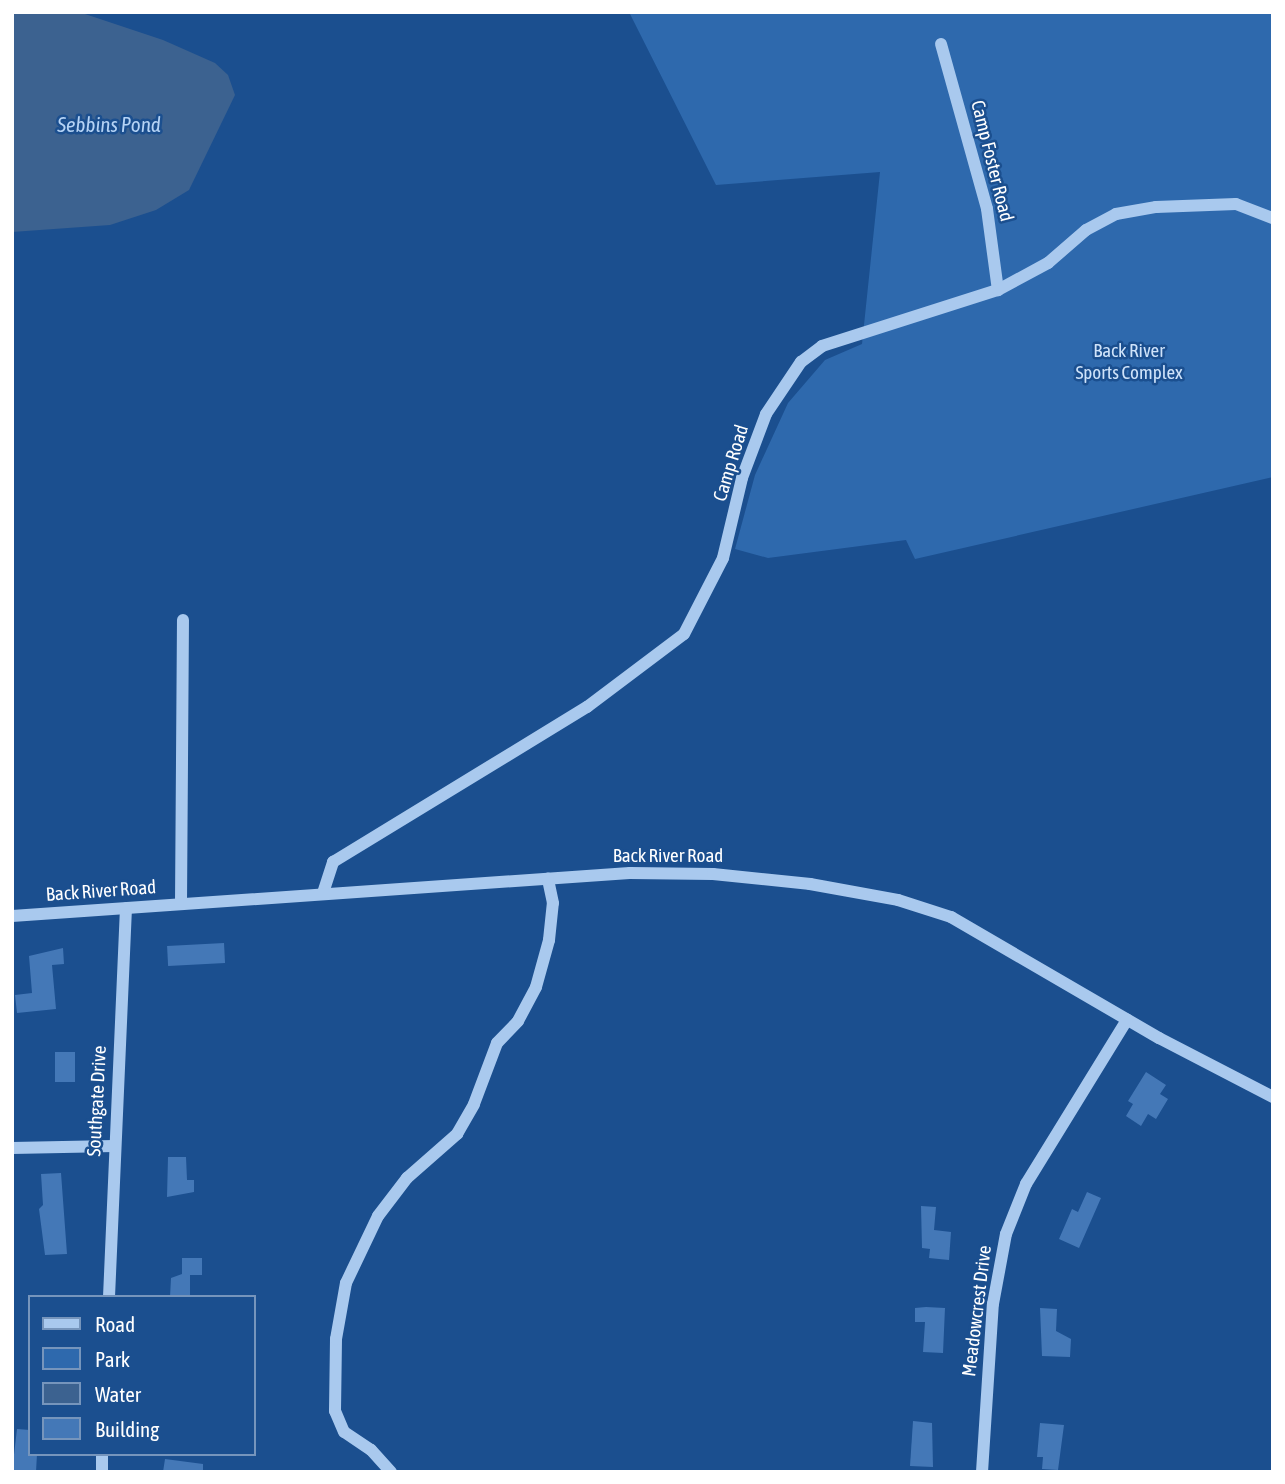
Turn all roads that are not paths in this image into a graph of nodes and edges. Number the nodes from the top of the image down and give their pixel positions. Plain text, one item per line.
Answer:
1 (941, 44) dead end
2 (1273, 218) edge
3 (998, 290) junction
4 (183, 621) dead end
5 (548, 879) junction
6 (323, 893) junction
7 (181, 904) junction
8 (126, 908) junction
9 (12, 916) edge
10 (1127, 1020) junction
11 (1273, 1097) edge
12 (114, 1146) junction
13 (12, 1148) edge
14 (108, 1295) edge
15 (391, 1472) edge
16 (982, 1472) edge

1 - 3 street, Camp Foster Road
2 - 3 street, Camp Road
3 - 6 street, Camp Road
4 - 7 street
5 - 6 street, Back River Road
5 - 10 street, Back River Road
5 - 15 street
6 - 7 street, Back River Road
7 - 8 street, Back River Road
8 - 9 street, Back River Road
8 - 12 street, Southgate Drive
10 - 11 street, Back River Road
10 - 16 street, Meadowcrest Drive
12 - 13 street
12 - 14 street, Southgate Drive

